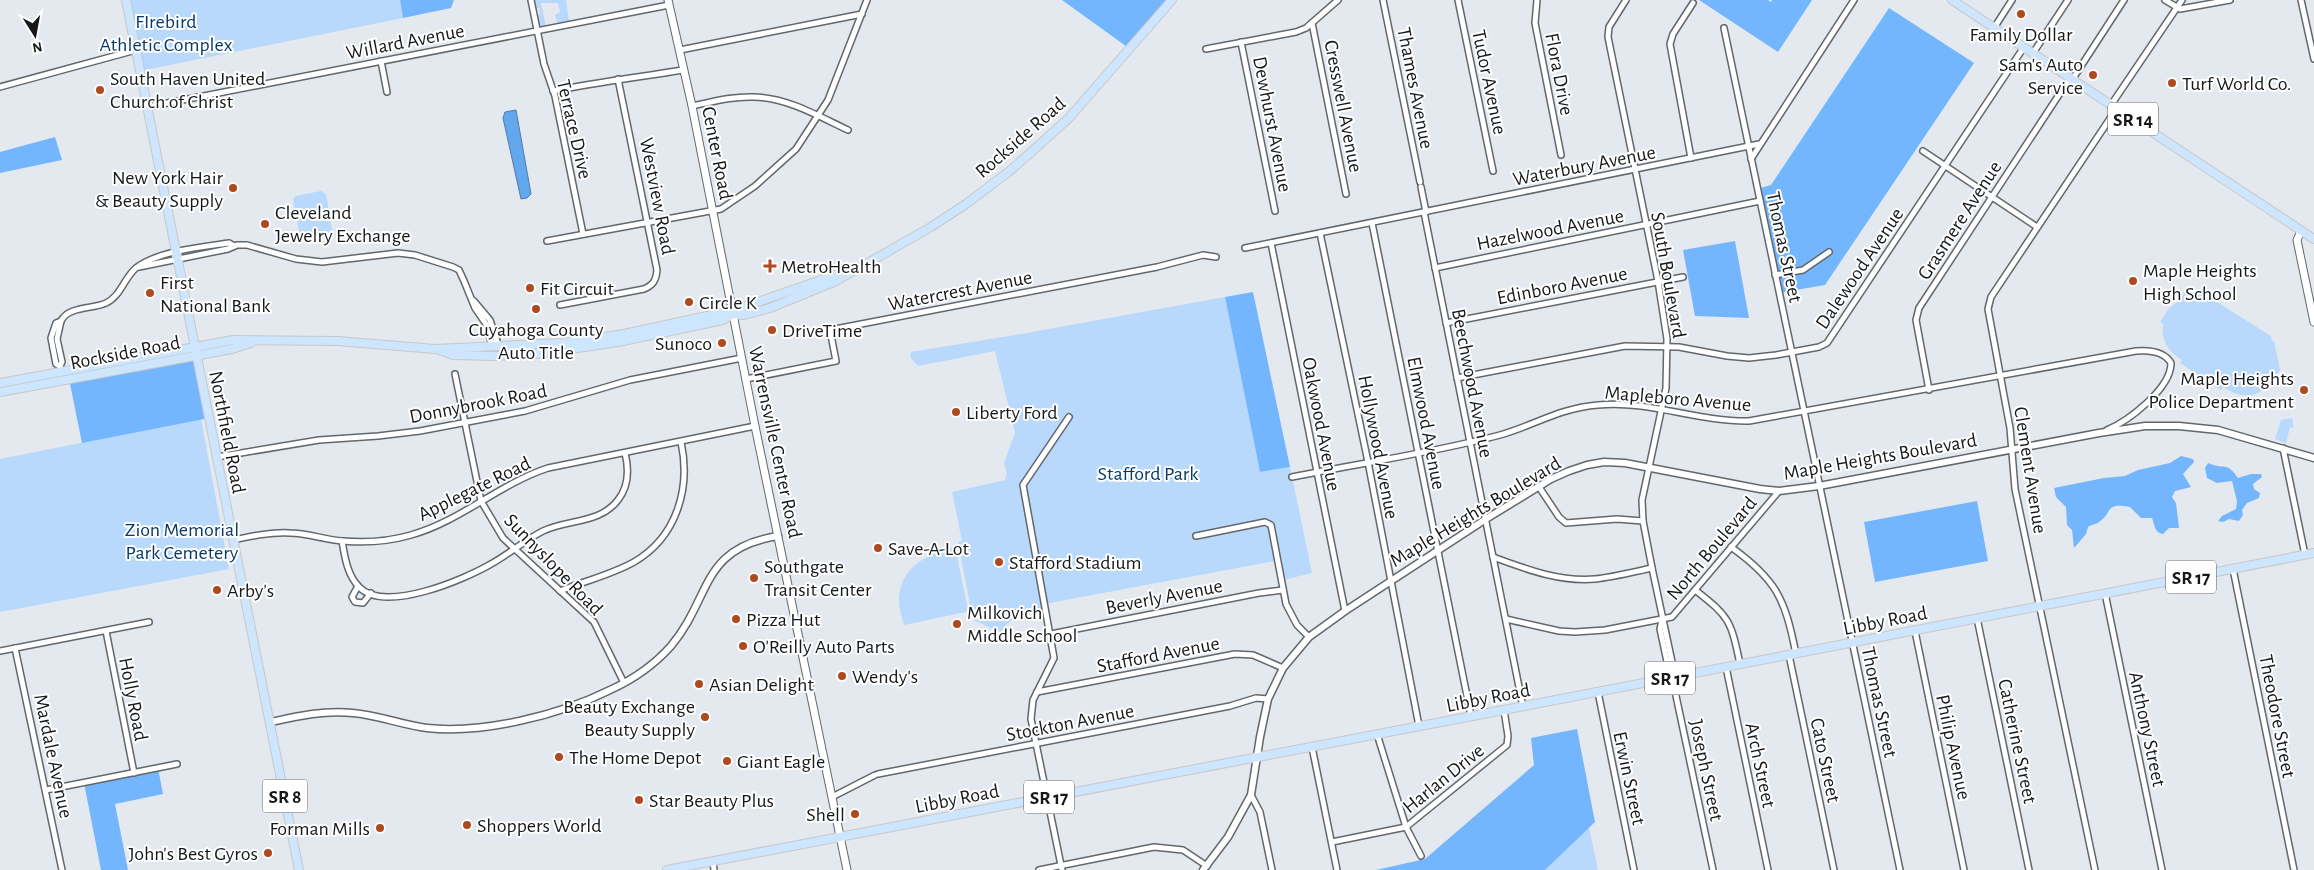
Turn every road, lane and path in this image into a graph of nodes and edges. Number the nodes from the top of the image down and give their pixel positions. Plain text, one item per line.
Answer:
1 (126, 0) edge
2 (531, 0) edge
3 (867, 0) edge
4 (1172, 0) edge
5 (1338, 0) edge
6 (1383, 0) edge
7 (1458, 0) edge
8 (1538, 0) edge
9 (1626, 0) edge
10 (1854, 0) edge
11 (1952, 0) edge
12 (2012, 0) edge
13 (2068, 0) edge
14 (2124, 0) edge
15 (2165, 0) edge
16 (2182, 0) edge
17 (2230, 0) edge
18 (2301, 0) edge
19 (669, 2) edge
20 (1693, 3) dead end
21 (2176, 8) junction
22 (862, 14) junction
23 (1312, 23) junction
24 (1724, 28) dead end
25 (1994, 28) junction
26 (538, 30) junction
27 (1241, 42) junction
28 (2024, 47) junction
29 (1206, 49) dead end
30 (136, 50) junction
31 (680, 50) junction
32 (2033, 53) junction
33 (2314, 59) edge
34 (381, 61) junction
35 (683, 70) junction
36 (618, 78) junction
37 (2071, 79) junction
38 (0, 87) edge
39 (387, 92) dead end
40 (553, 92) junction
41 (692, 106) junction
42 (147, 107) junction
43 (2114, 107) junction
44 (818, 116) junction
45 (848, 130) dead end
46 (1759, 144) junction
47 (1748, 146) junction
48 (1923, 151) dead end
49 (1561, 155) dead end
50 (1691, 158) junction
51 (1751, 159) junction
52 (1945, 165) junction
53 (1634, 170) junction
54 (1493, 171) dead end
55 (1420, 185) joint
56 (1346, 194) dead end
57 (1992, 197) junction
58 (1760, 201) junction
59 (713, 210) junction
60 (1275, 211) dead end
61 (1425, 212) junction
62 (647, 222) junction
63 (1372, 223) junction
64 (1646, 225) junction
65 (2037, 227) junction
66 (2301, 231) junction
67 (1320, 233) junction
68 (583, 234) junction
69 (2314, 239) edge
70 (547, 241) dead end
71 (1271, 244) junction
72 (1245, 248) dead end
73 (1828, 252) dead end
74 (176, 256) junction
75 (1216, 257) dead end
76 (1435, 268) junction
77 (1776, 275) junction
78 (1683, 276) dead end
79 (1658, 281) junction
80 (560, 305) dead end
81 (733, 313) junction
82 (2314, 322) edge
83 (1446, 323) junction
84 (255, 342) junction
85 (495, 345) junction
86 (1668, 346) junction
87 (194, 347) junction
88 (435, 349) junction
89 (1792, 352) junction
90 (196, 355) junction
91 (495, 356) junction
92 (742, 358) junction
93 (61, 373) junction
94 (454, 374) dead end
95 (2000, 376) junction
96 (1457, 378) junction
97 (746, 380) junction
98 (0, 383) edge
99 (1929, 390) junction
100 (0, 392) edge
101 (1661, 410) junction
102 (1804, 412) junction
103 (1069, 417) dead end
104 (464, 422) junction
105 (755, 426) junction
106 (2100, 433) junction
107 (681, 442) junction
108 (1470, 442) junction
109 (2283, 448) junction
110 (2012, 450) junction
111 (1418, 452) junction
112 (625, 453) junction
113 (217, 457) junction
114 (2314, 458) edge
115 (1368, 462) junction
116 (1648, 466) junction
117 (1317, 472) junction
118 (1292, 477) dead end
119 (1819, 486) junction
120 (1539, 488) junction
121 (1780, 491) junction
122 (481, 501) junction
123 (1486, 519) junction
124 (1643, 521) junction
125 (778, 536) junction
126 (1196, 536) dead end
127 (233, 540) junction
128 (342, 541) junction
129 (1731, 547) junction
130 (516, 549) junction
131 (1438, 551) junction
132 (2314, 553) edge
133 (2305, 554) junction
134 (1493, 557) junction
135 (1652, 568) junction
136 (2233, 569) junction
137 (1391, 582) junction
138 (358, 586) junction
139 (1283, 590) junction
140 (1695, 590) junction
141 (560, 591) junction
142 (370, 593) junction
143 (2105, 593) junction
144 (2040, 606) junction
145 (1345, 611) junction
146 (1977, 618) junction
147 (1506, 619) junction
148 (1662, 620) junction
149 (149, 622) dead end
150 (106, 631) junction
151 (1915, 631) junction
152 (1051, 634) junction
153 (1309, 637) junction
154 (1853, 643) junction
155 (15, 648) junction
156 (0, 650) edge
157 (1792, 655) junction
158 (1740, 664) junction
159 (1726, 667) junction
160 (1283, 668) junction
161 (1672, 677) junction
162 (624, 683) junction
163 (1037, 692) junction
164 (1598, 692) junction
165 (1268, 699) junction
166 (1523, 707) junction
167 (1504, 710) junction
168 (1471, 716) junction
169 (271, 722) junction
170 (1419, 726) junction
171 (1377, 734) junction
172 (1035, 744) junction
173 (1312, 747) junction
174 (1258, 756) junction
175 (177, 764) dead end
176 (134, 773) junction
177 (46, 790) junction
178 (1251, 795) junction
179 (832, 797) junction
180 (1046, 798) junction
181 (1406, 827) junction
182 (840, 837) junction
183 (1332, 842) junction
184 (1421, 856) dead end
185 (713, 861) junction
186 (1062, 868) edge
187 (1205, 868) edge
188 (62, 870) edge
189 (299, 870) edge
190 (667, 870) edge
191 (714, 870) edge
192 (847, 870) edge
193 (1039, 870) edge
194 (1272, 870) edge
195 (1338, 870) edge
196 (1634, 870) edge
197 (1712, 870) edge
198 (1768, 870) edge
199 (1834, 870) edge
200 (1900, 870) edge
201 (1964, 870) edge
202 (2029, 870) edge
203 (2095, 870) edge
204 (2162, 870) edge
205 (2294, 870) edge

1 - 30 main road, Northfield Road / SR 8
2 - 26 street, Terrace Drive
3 - 22 street
4 - 81 main road, Rockside Road
5 - 23 street
6 - 55 street, Thames Avenue
7 - 54 street, Tudor Avenue
8 - 49 street, Flora Drive
9 - 53 street, South Boulevard
10 - 46 street
11 - 25 main road, SR 14
12 - 25 street
13 - 32 street
14 - 37 street, Grasmere Avenue
15 - 21 street
16 - 21 street, Clement Avenue
17 - 21 street
18 - 33 street
19 - 26 street, Willard Avenue
19 - 31 main road, Center Road
20 - 50 street
21 - 43 street, Clement Avenue
22 - 31 street
22 - 44 street
23 - 27 street
23 - 56 street, Cresswell Avenue
24 - 47 street, Thomas Street
25 - 28 main road, SR 14
26 - 34 street, Willard Avenue
26 - 40 street, Terrace Drive
27 - 29 street
27 - 60 street, Dewhurst Avenue
28 - 32 main road, SR 14
28 - 52 street, Dalewood Avenue
30 - 38 street
30 - 42 main road, Northfield Road / SR 8
31 - 35 main road, Center Road
32 - 37 main road, SR 14
34 - 39 street
34 - 42 street, Willard Avenue
35 - 36 street
35 - 41 main road, Center Road
36 - 40 street
36 - 62 street, Westview Road
37 - 43 main road, SR 14
37 - 57 street, Grasmere Avenue
40 - 68 street, Terrace Drive
41 - 44 street
41 - 59 main road, Center Road
42 - 74 main road, Northfield Road / SR 8
43 - 65 street, Clement Avenue
43 - 66 main road, SR 14
44 - 45 street
44 - 59 street
46 - 47 street, Waterbury Avenue
46 - 51 street
47 - 50 street, Waterbury Avenue
47 - 51 street, Thomas Street
48 - 52 street
50 - 53 street, Waterbury Avenue
51 - 58 street, Thomas Street
52 - 57 street
52 - 89 street, Dalewood Avenue
53 - 61 street, Waterbury Avenue
53 - 64 street, South Boulevard
55 - 61 street, Beechwood Avenue
57 - 65 street
57 - 99 street, Grasmere Avenue
58 - 64 street, Hazelwood Avenue
58 - 77 street, Thomas Street
59 - 62 street
59 - 81 main road, Center Road
61 - 63 street, Waterbury Avenue
61 - 76 street, Beechwood Avenue
62 - 68 street
62 - 80 street, Westview Road
63 - 67 street, Waterbury Avenue
63 - 111 street, Elmwood Avenue
64 - 76 street, Hazelwood Avenue
64 - 79 street, South Boulevard
65 - 95 street, Clement Avenue
66 - 69 main road, SR 14
66 - 82 main road
67 - 71 street, Waterbury Avenue
67 - 115 street, Hollywood Avenue
68 - 70 street
71 - 72 street, Waterbury Avenue
71 - 117 street, Oakwood Avenue
73 - 77 street
74 - 85 street
74 - 87 main road, Northfield Road / SR 8
74 - 93 street
75 - 97 street, Watercrest Avenue
76 - 83 street, Beechwood Avenue
77 - 89 street, Thomas Street
78 - 79 street, Edinboro Avenue
79 - 83 street, Edinboro Avenue
79 - 86 street, South Boulevard
81 - 85 main road, Rockside Road
81 - 91 main road, Rockside Road
81 - 92 main road, Warrensville Center Road
83 - 96 street, Beechwood Avenue
84 - 87 main road, Rockside Road
84 - 88 main road, Rockside Road
84 - 90 main road, Rockside Road
85 - 88 main road, Rockside Road
85 - 91 street
86 - 89 street, Dalewood Avenue
86 - 96 street, Dalewood Avenue
86 - 101 street, South Boulevard
87 - 90 main road, Northfield Road / SR 8
87 - 93 main road, Rockside Road
88 - 91 main road, Rockside Road
89 - 102 street, Thomas Street
90 - 93 main road, Rockside Road
90 - 113 main road, Northfield Road / SR 8
92 - 97 main road, Warrensville Center Road
92 - 104 street, Donnybrook Road
93 - 98 main road, Rockside Road
93 - 100 main road, Rockside Road
94 - 104 street, Sunnyslope Road
95 - 99 street, Mapleboro Avenue
95 - 106 street, Mapleboro Avenue
95 - 110 street, Clement Avenue
96 - 108 street, Beechwood Avenue
97 - 105 main road, Warrensville Center Road
99 - 102 street, Mapleboro Avenue
101 - 102 street, Mapleboro Avenue
101 - 108 street, Mapleboro Avenue
101 - 116 street, South Boulevard
102 - 119 street, Thomas Street
103 - 152 street
104 - 113 street, Donnybrook Road
104 - 122 street, Sunnyslope Road
105 - 107 street, Applegate Road
105 - 125 main road, Warrensville Center Road
106 - 109 street, Maple Heights Boulevard
106 - 110 street, Maple Heights Boulevard
107 - 112 street, Applegate Road
107 - 141 street
108 - 111 street, Mapleboro Avenue
108 - 123 street, Beechwood Avenue
109 - 114 street, Maple Heights Boulevard
109 - 133 street
110 - 119 street, Maple Heights Boulevard
110 - 144 street, Clement Avenue
111 - 115 street, Mapleboro Avenue
111 - 131 street, Elmwood Avenue
112 - 122 street, Applegate Road
112 - 130 street
113 - 127 main road, Northfield Road / SR 8
115 - 117 street, Mapleboro Avenue
115 - 137 street, Hollywood Avenue
116 - 120 street, Maple Heights Boulevard
116 - 121 street, Maple Heights Boulevard
116 - 124 street, South Boulevard
117 - 118 street, Mapleboro Avenue
117 - 145 street, Oakwood Avenue
119 - 121 street, Maple Heights Boulevard
119 - 154 street, Thomas Street
120 - 123 street, Maple Heights Boulevard
120 - 124 street
121 - 129 street, North Boulevard
122 - 128 street, Applegate Road
122 - 130 street, Sunnyslope Road
123 - 131 street, Maple Heights Boulevard
123 - 134 street, Beechwood Avenue
124 - 135 street, South Boulevard
125 - 162 street
125 - 179 main road, Warrensville Center Road
126 - 139 street
127 - 128 street, Applegate Road
127 - 169 main road, Northfield Road / SR 8
128 - 138 street
129 - 140 street, North Boulevard
129 - 157 street, Cato Street
130 - 141 street, Sunnyslope Road
130 - 142 street
131 - 137 street, Maple Heights Boulevard
131 - 168 street, Elmwood Avenue
132 - 133 main road, Libby Road / SR 17
133 - 136 main road, Libby Road / SR 17
134 - 135 street
134 - 147 street, Beechwood Avenue
135 - 148 street, South Boulevard
136 - 143 main road, Libby Road / SR 17
136 - 205 street, Theodore Street
137 - 145 street, Maple Heights Boulevard
137 - 170 street, Hollywood Avenue
138 - 142 street
138 - 142 street
139 - 152 street, Beverly Avenue
139 - 153 street
140 - 148 street, North Boulevard
140 - 158 street
141 - 162 street, Sunnyslope Road
143 - 144 main road, Libby Road / SR 17
143 - 204 street, Anthony Street
144 - 146 main road, Libby Road / SR 17
144 - 203 street, Clement Avenue
145 - 153 street, Maple Heights Boulevard
146 - 151 main road, Libby Road / SR 17
146 - 202 street, Catherine Street
147 - 148 street
147 - 166 street, Beechwood Avenue
148 - 161 street, South Boulevard
149 - 150 street
150 - 155 street
150 - 176 street, Holly Road
151 - 154 main road, Libby Road / SR 17
151 - 201 street, Philip Avenue
152 - 163 street
153 - 160 street, Maple Heights Boulevard
154 - 157 main road, Libby Road / SR 17
154 - 200 street, Thomas Street
155 - 156 street
155 - 177 street, Mardale Avenue
157 - 158 main road, Libby Road / SR 17
157 - 199 street, Cato Street
158 - 159 main road, Libby Road / SR 17
159 - 161 main road, Libby Road / SR 17
159 - 198 street, Arch Street
160 - 163 street, Stafford Avenue
160 - 165 street, Maple Heights Boulevard
161 - 164 main road, Libby Road / SR 17
161 - 197 street, Joseph Street
162 - 169 street
163 - 172 street
164 - 166 main road, Libby Road / SR 17
164 - 196 street, Erwin Street
165 - 172 street, Stockton Avenue
165 - 174 street, Maple Heights Boulevard
166 - 167 main road, Libby Road / SR 17
167 - 168 main road, Libby Road / SR 17
167 - 181 street, Harlan Drive
168 - 170 main road, Libby Road / SR 17
169 - 189 main road, Northfield Road / SR 8
170 - 171 main road, Libby Road / SR 17
171 - 173 main road, Libby Road / SR 17
171 - 181 street
172 - 179 street, Stockton Avenue
172 - 180 street
173 - 174 main road, Libby Road / SR 17
173 - 183 street
174 - 178 street, Maple Heights Boulevard
174 - 180 main road, Libby Road / SR 17
175 - 176 street
176 - 177 street
177 - 188 street, Mardale Avenue
178 - 187 street, Maple Heights Boulevard
178 - 194 street
179 - 182 main road, Warrensville Center Road
180 - 182 main road, Libby Road / SR 17
180 - 186 street
181 - 183 street, Harlan Drive
181 - 184 street
182 - 185 main road, Libby Road / SR 17
182 - 192 main road, Warrensville Center Road
183 - 195 street
185 - 190 main road, Libby Road / SR 17
185 - 191 street
186 - 187 street
186 - 193 street

